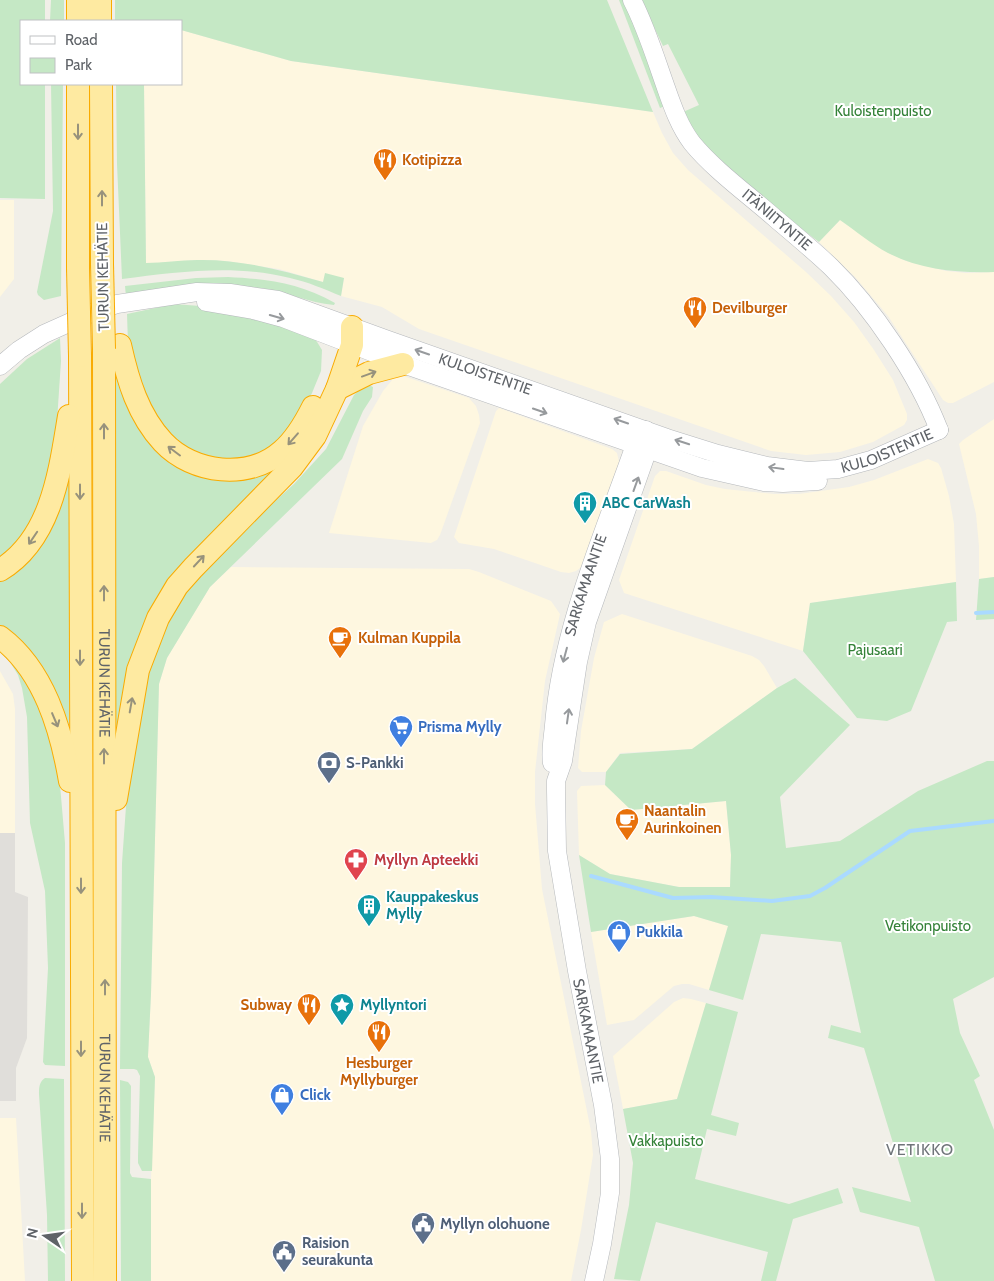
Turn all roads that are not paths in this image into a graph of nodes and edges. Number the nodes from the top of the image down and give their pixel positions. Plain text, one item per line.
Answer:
1 (78, 0) edge
2 (100, 0) edge
3 (632, 0) edge
4 (78, 20) edge
5 (100, 20) edge
6 (78, 85) edge
7 (100, 85) edge
8 (347, 337) junction
9 (112, 347) junction
10 (80, 356) junction
11 (402, 364) junction
12 (0, 366) edge
13 (337, 389) junction
14 (646, 430) junction
15 (939, 430) junction
16 (642, 447) junction
17 (0, 570) edge
18 (0, 637) edge
19 (80, 837) junction
20 (104, 874) junction
21 (82, 1281) edge
22 (105, 1281) edge
23 (594, 1281) edge

1 - 4 highway
2 - 5 highway
3 - 15 street, ITÄNIITYNTIE
6 -> 10 highway, TURUN KEHÄTIE, bridge
9 -> 7 highway, TURUN KEHÄTIE, bridge
8 -> 9 highway
8 - 11 street, KULOISTENTIE
8 - 12 street, KULOISTENTIE
8 - 13 highway
14 -> 8 street, KULOISTENTIE
20 -> 9 highway, TURUN KEHÄTIE
10 -> 17 highway
10 -> 19 highway, TURUN KEHÄTIE
13 -> 11 highway
11 -> 16 street, KULOISTENTIE
20 -> 13 highway
15 -> 14 street, KULOISTENTIE
14 - 16 street, SARKAMAANTIE
15 - 16 street, KULOISTENTIE
16 - 23 street, SARKAMAANTIE
18 -> 19 highway
19 -> 21 highway, TURUN KEHÄTIE
22 -> 20 highway, TURUN KEHÄTIE

